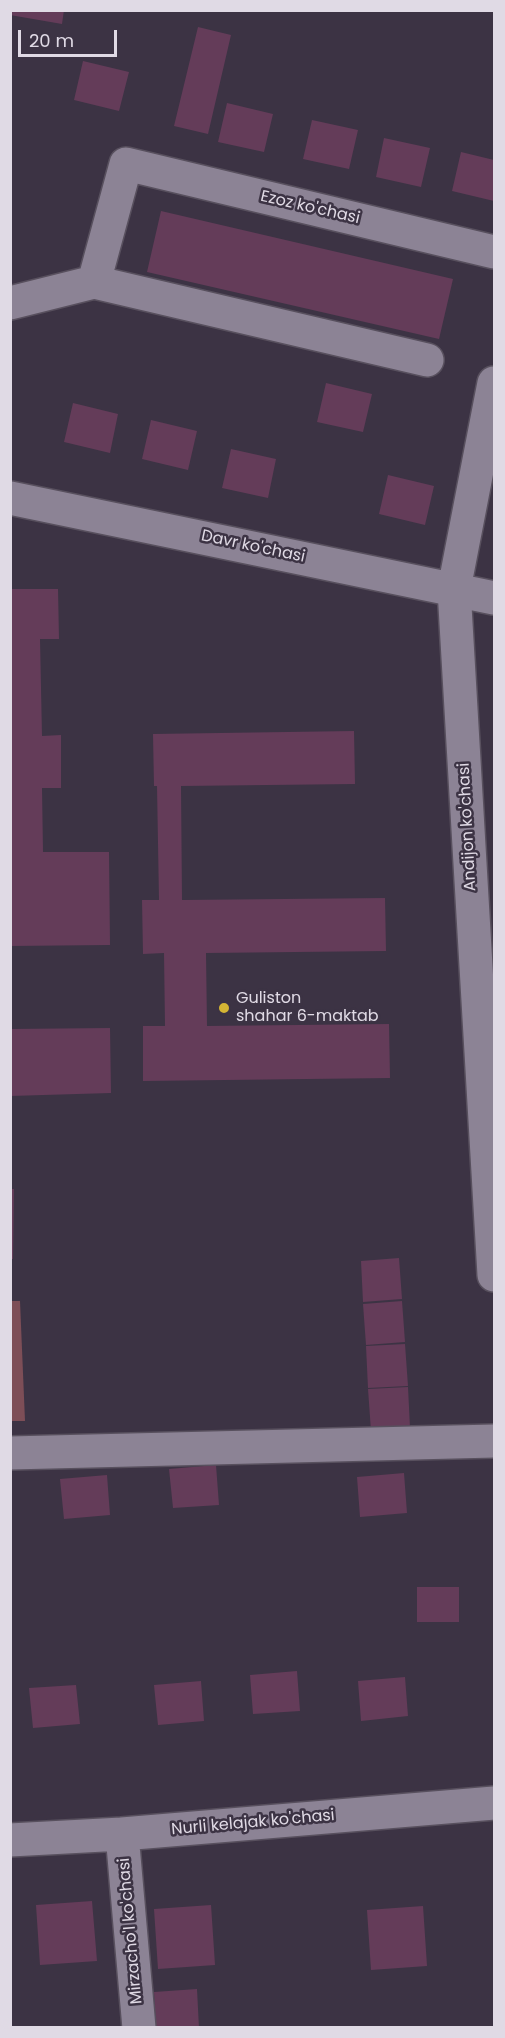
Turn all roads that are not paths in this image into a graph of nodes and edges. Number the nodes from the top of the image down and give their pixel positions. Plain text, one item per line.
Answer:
1 (495, 252) edge
2 (94, 282) junction
3 (10, 303) edge
4 (427, 360) dead end
5 (495, 384) edge
6 (10, 498) edge
7 (454, 589) junction
8 (495, 598) edge
9 (495, 1275) edge
10 (495, 1441) edge
11 (10, 1453) edge
12 (495, 1803) edge
13 (122, 1834) junction
14 (10, 1840) edge
15 (139, 2028) edge

1 - 2 street, Ezoz ko'chasi
2 - 3 street
2 - 4 street
5 - 7 street, Andijon ko'chasi
6 - 7 street, Davr ko'chasi
7 - 8 street, Davr ko'chasi
7 - 9 street, Andijon ko'chasi
10 - 11 street
12 - 13 street, Nurli kelajak ko'chasi
13 - 14 street, Nurli kelajak ko'chasi
13 - 15 street, Mirzacho'l ko'chasi

